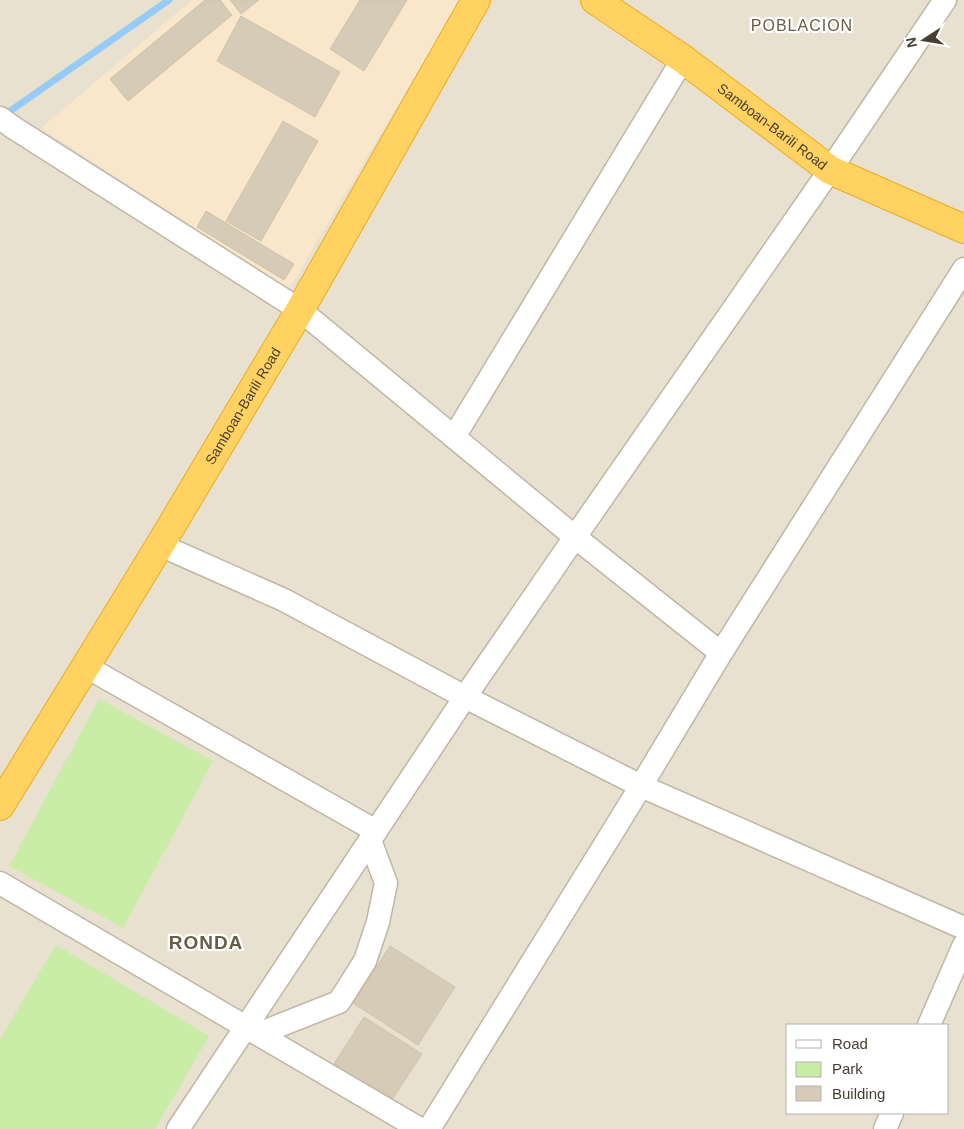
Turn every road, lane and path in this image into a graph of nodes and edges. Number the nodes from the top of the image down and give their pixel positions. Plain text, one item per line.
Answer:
1 (476, 0) edge
2 (595, 0) edge
3 (944, 0) edge
4 (683, 59) junction
5 (7, 123) edge
6 (830, 170) junction
7 (964, 228) edge
8 (964, 269) edge
9 (300, 310) junction
10 (454, 437) junction
11 (575, 537) junction
12 (160, 545) junction
13 (721, 653) junction
14 (85, 666) junction
15 (465, 697) junction
16 (640, 786) junction
17 (0, 806) edge
18 (373, 836) junction
19 (0, 883) edge
20 (964, 928) edge
21 (964, 945) edge
22 (930, 1024) edge
23 (252, 1030) junction
24 (892, 1114) edge
25 (178, 1129) edge
26 (420, 1129) edge
27 (429, 1129) edge
28 (885, 1129) edge

1 - 9 highway, Samboan-Barili Road
2 - 4 highway, Samboan-Barili Road
3 - 6 street
4 - 6 highway, Samboan-Barili Road
4 - 10 street
5 - 9 street
6 - 7 highway, Samboan-Barili Road
6 - 11 street
8 - 13 street
9 - 10 street
9 - 12 highway, Samboan-Barili Road
10 - 11 street
11 - 13 street
11 - 15 street
12 - 14 highway, Samboan-Barili Road
12 - 15 street
13 - 16 street
14 - 17 highway, Samboan-Barili Road
14 - 18 street
15 - 16 street
15 - 18 street
16 - 20 street
16 - 27 street
18 - 23 street
18 - 23 street
19 - 23 street
21 - 22 street
23 - 25 street
23 - 26 street
24 - 28 street

